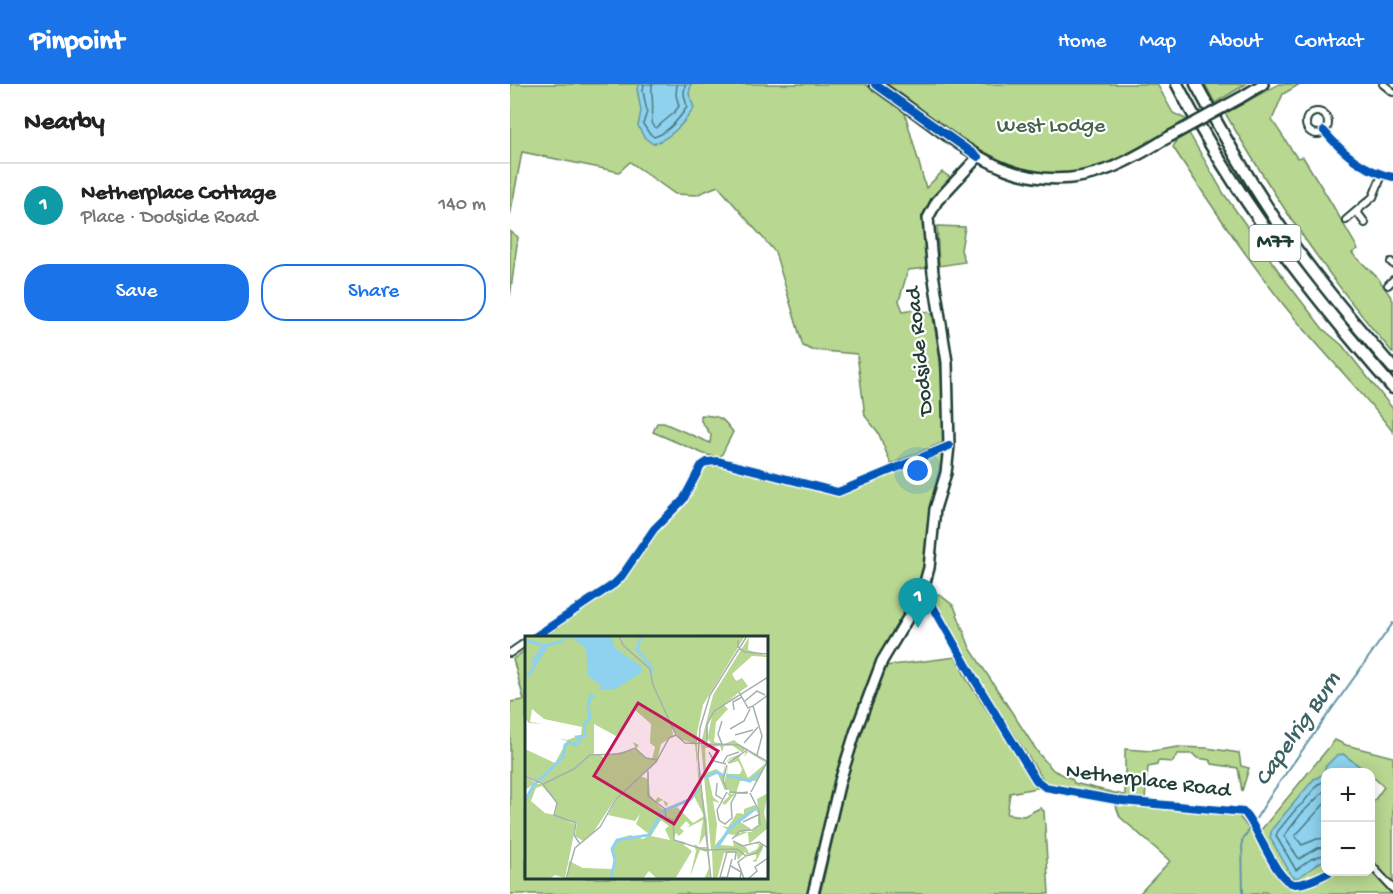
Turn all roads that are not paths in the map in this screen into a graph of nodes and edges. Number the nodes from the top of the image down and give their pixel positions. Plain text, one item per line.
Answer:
1 (875, 84) edge
2 (1178, 84) edge
3 (1196, 84) edge
4 (1256, 84) edge
5 (1263, 84) edge
6 (1383, 84) edge
7 (1393, 92) edge
8 (1240, 98) junction
9 (1324, 131) dead end
10 (978, 157) junction
11 (1382, 175) junction
12 (1393, 177) edge
13 (1357, 212) junction
14 (1346, 220) dead end
15 (1365, 223) dead end
16 (1393, 368) edge
17 (1393, 388) edge
18 (949, 446) junction
19 (923, 589) junction
20 (536, 636) edge
21 (525, 643) edge
22 (510, 653) edge
23 (1375, 869) edge
24 (1321, 876) edge
25 (1393, 889) edge
26 (813, 894) edge

1 - 10 main road
2 - 17 highway, M77
3 - 16 highway, M77
4 - 8 main road
5 - 8 main road
6 - 7 street
8 - 10 main road, bridge
9 - 11 street
10 - 18 main road, Dodside Road
11 - 12 street
11 - 13 street
13 - 14 street
13 - 15 street
18 - 19 main road, Dodside Road
18 - 20 street
19 - 24 street, Netherplace Road
19 - 26 main road, Dodside Road
21 - 22 street
23 - 25 street

